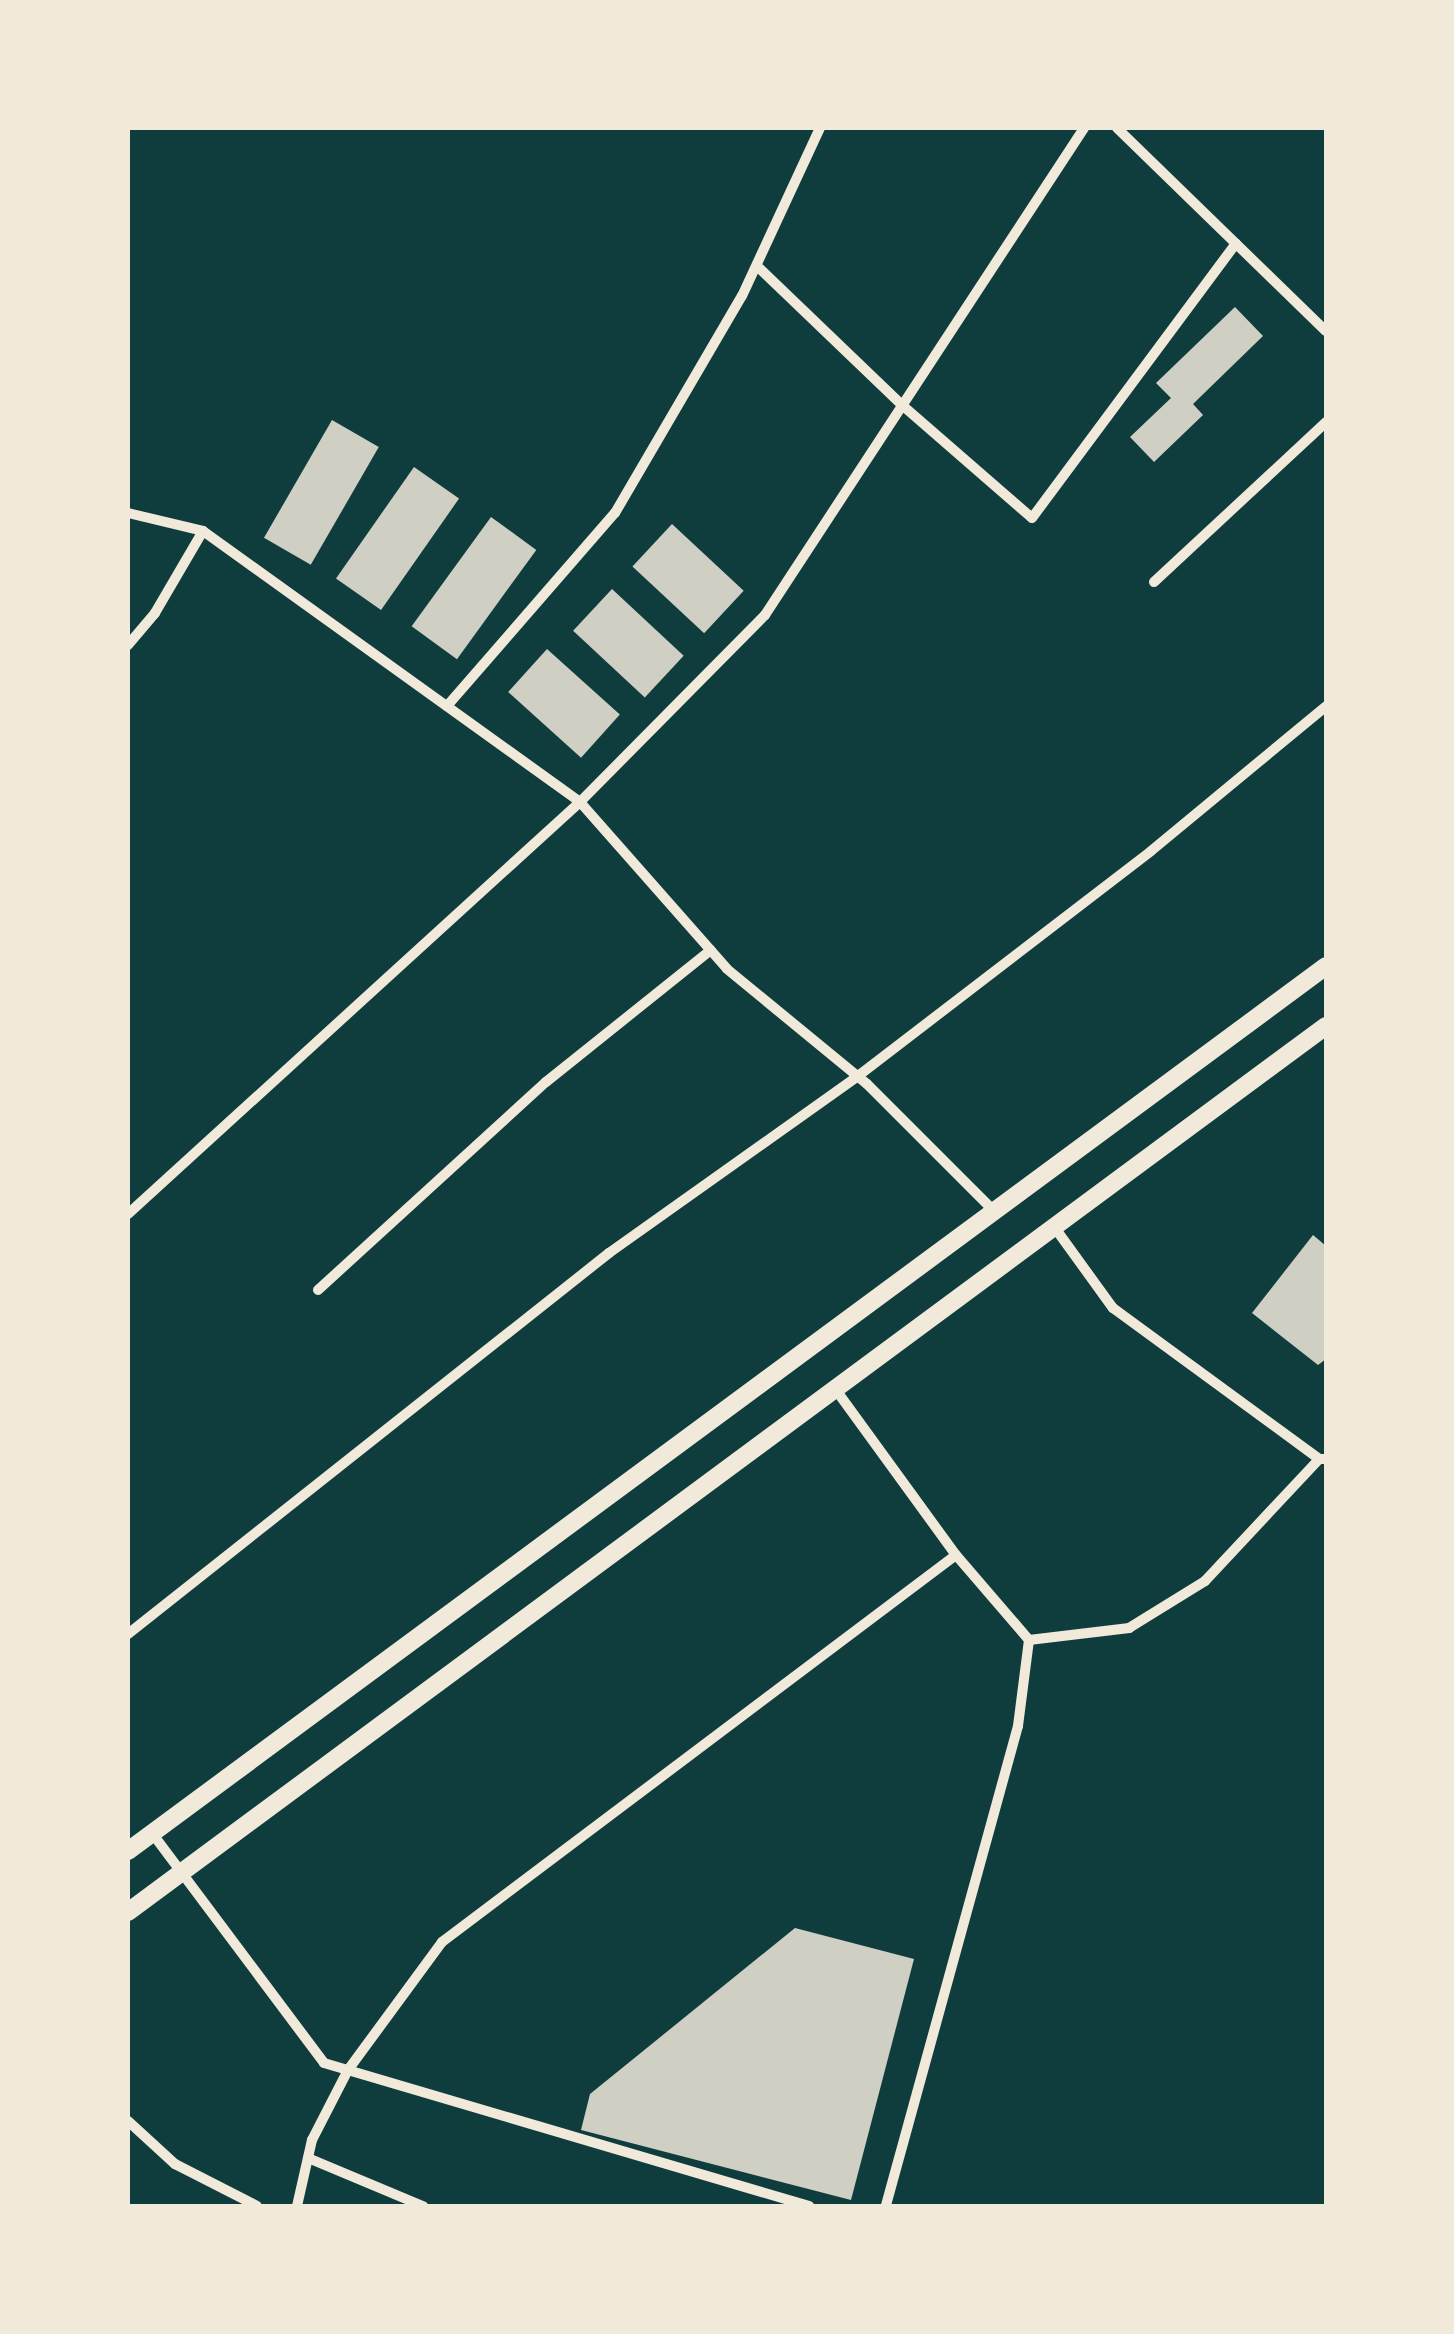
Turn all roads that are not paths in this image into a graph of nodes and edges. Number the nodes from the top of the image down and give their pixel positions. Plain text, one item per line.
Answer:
1 (820, 128) edge
2 (1084, 128) edge
3 (1117, 128) edge
4 (1236, 244) junction
5 (758, 266) junction
6 (1326, 331) edge
7 (902, 405) junction
8 (1326, 422) edge
9 (128, 513) edge
10 (202, 531) junction
11 (1154, 582) dead end
12 (128, 646) edge
13 (447, 706) junction
14 (1326, 706) edge
15 (580, 802) junction
16 (711, 950) junction
17 (1326, 966) edge
18 (1326, 1026) edge
19 (858, 1076) junction
20 (994, 1210) junction
21 (128, 1214) edge
22 (1054, 1228) junction
23 (318, 1290) dead end
24 (836, 1390) junction
25 (1323, 1459) edge
26 (956, 1555) junction
27 (128, 1634) edge
28 (1029, 1640) junction
29 (152, 1833) junction
30 (128, 1851) edge
31 (182, 1872) junction
32 (128, 1912) edge
33 (348, 2070) junction
34 (128, 2121) edge
35 (308, 2158) junction
36 (257, 2206) edge
37 (297, 2206) edge
38 (423, 2206) edge
39 (809, 2206) edge
40 (886, 2206) edge

1 - 5 street
2 - 7 street
3 - 4 street
4 - 6 street
4 - 7 street
5 - 7 street
5 - 13 street
7 - 15 street
8 - 11 street
9 - 10 street
10 - 12 street
10 - 13 street
13 - 15 street
14 - 19 street
15 - 16 street
15 - 21 street
16 - 19 street
16 - 23 street
17 - 20 highway
18 - 22 highway
19 - 20 street
19 - 27 street
20 - 29 highway
22 - 24 highway
22 - 25 street
24 - 26 street
24 - 31 highway
25 - 28 street
26 - 28 street
26 - 33 street
28 - 40 street
29 - 30 highway
29 - 31 street
31 - 32 highway
31 - 33 street
33 - 35 street
33 - 39 street
34 - 36 street
35 - 37 street
35 - 38 street

